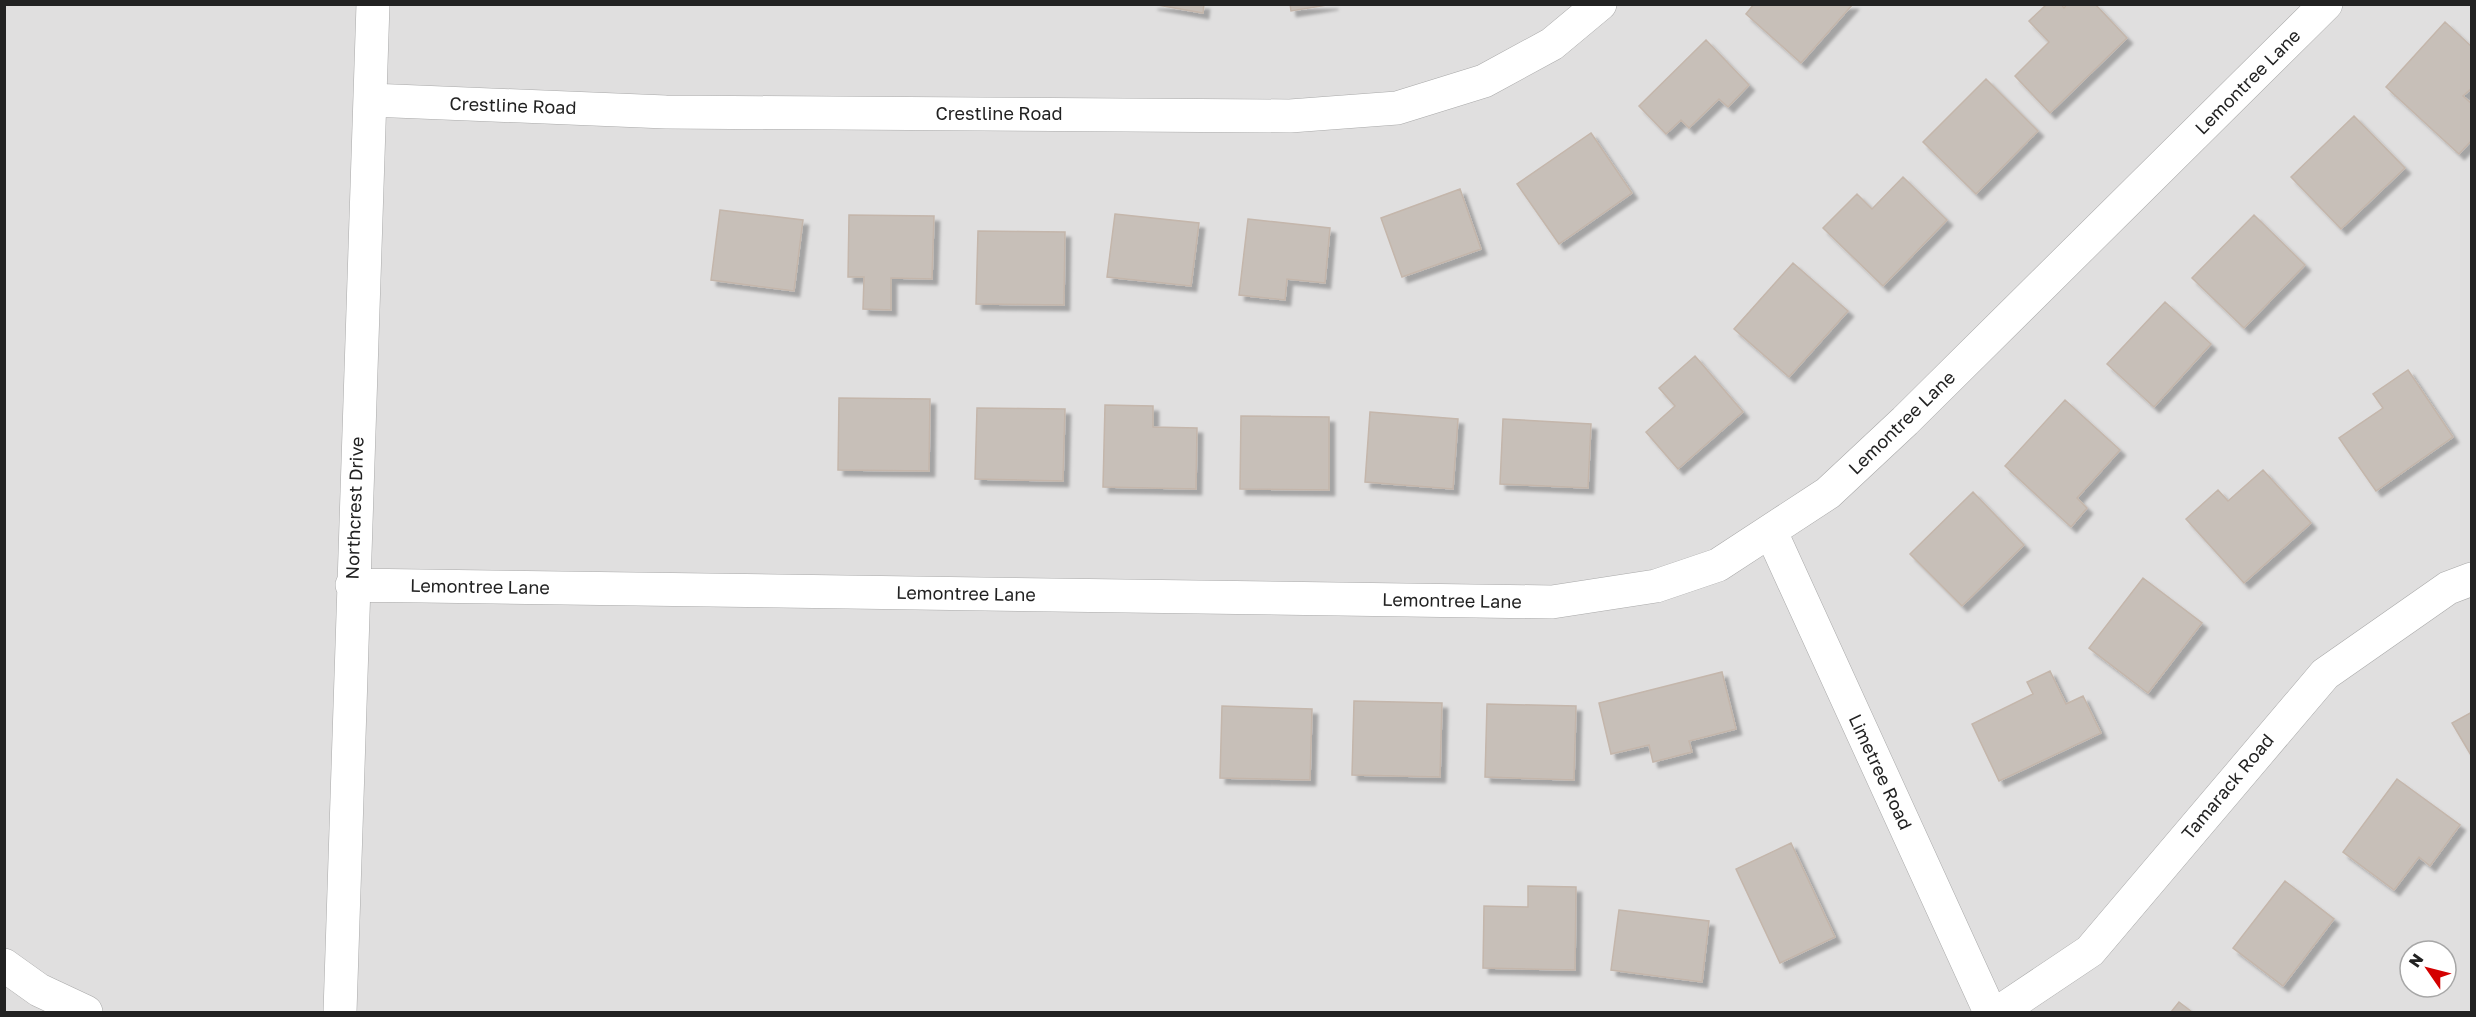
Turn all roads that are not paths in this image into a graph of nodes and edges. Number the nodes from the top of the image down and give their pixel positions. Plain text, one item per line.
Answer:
1 (373, 4) edge
2 (1600, 4) edge
3 (2326, 4) edge
4 (370, 100) junction
5 (1771, 532) junction
6 (2472, 579) edge
7 (352, 585) junction
8 (4, 965) edge
9 (77, 1010) edge
10 (340, 1012) edge
11 (1990, 1012) edge
12 (1999, 1012) edge

1 - 4 street, Northcrest Drive
2 - 4 street, Crestline Road
3 - 5 street, Lemontree Lane
4 - 7 street, Northcrest Drive
5 - 7 street, Lemontree Lane
5 - 11 street, Limetree Road
6 - 12 street, Tamarack Road
7 - 10 street, Northcrest Drive
8 - 9 street

